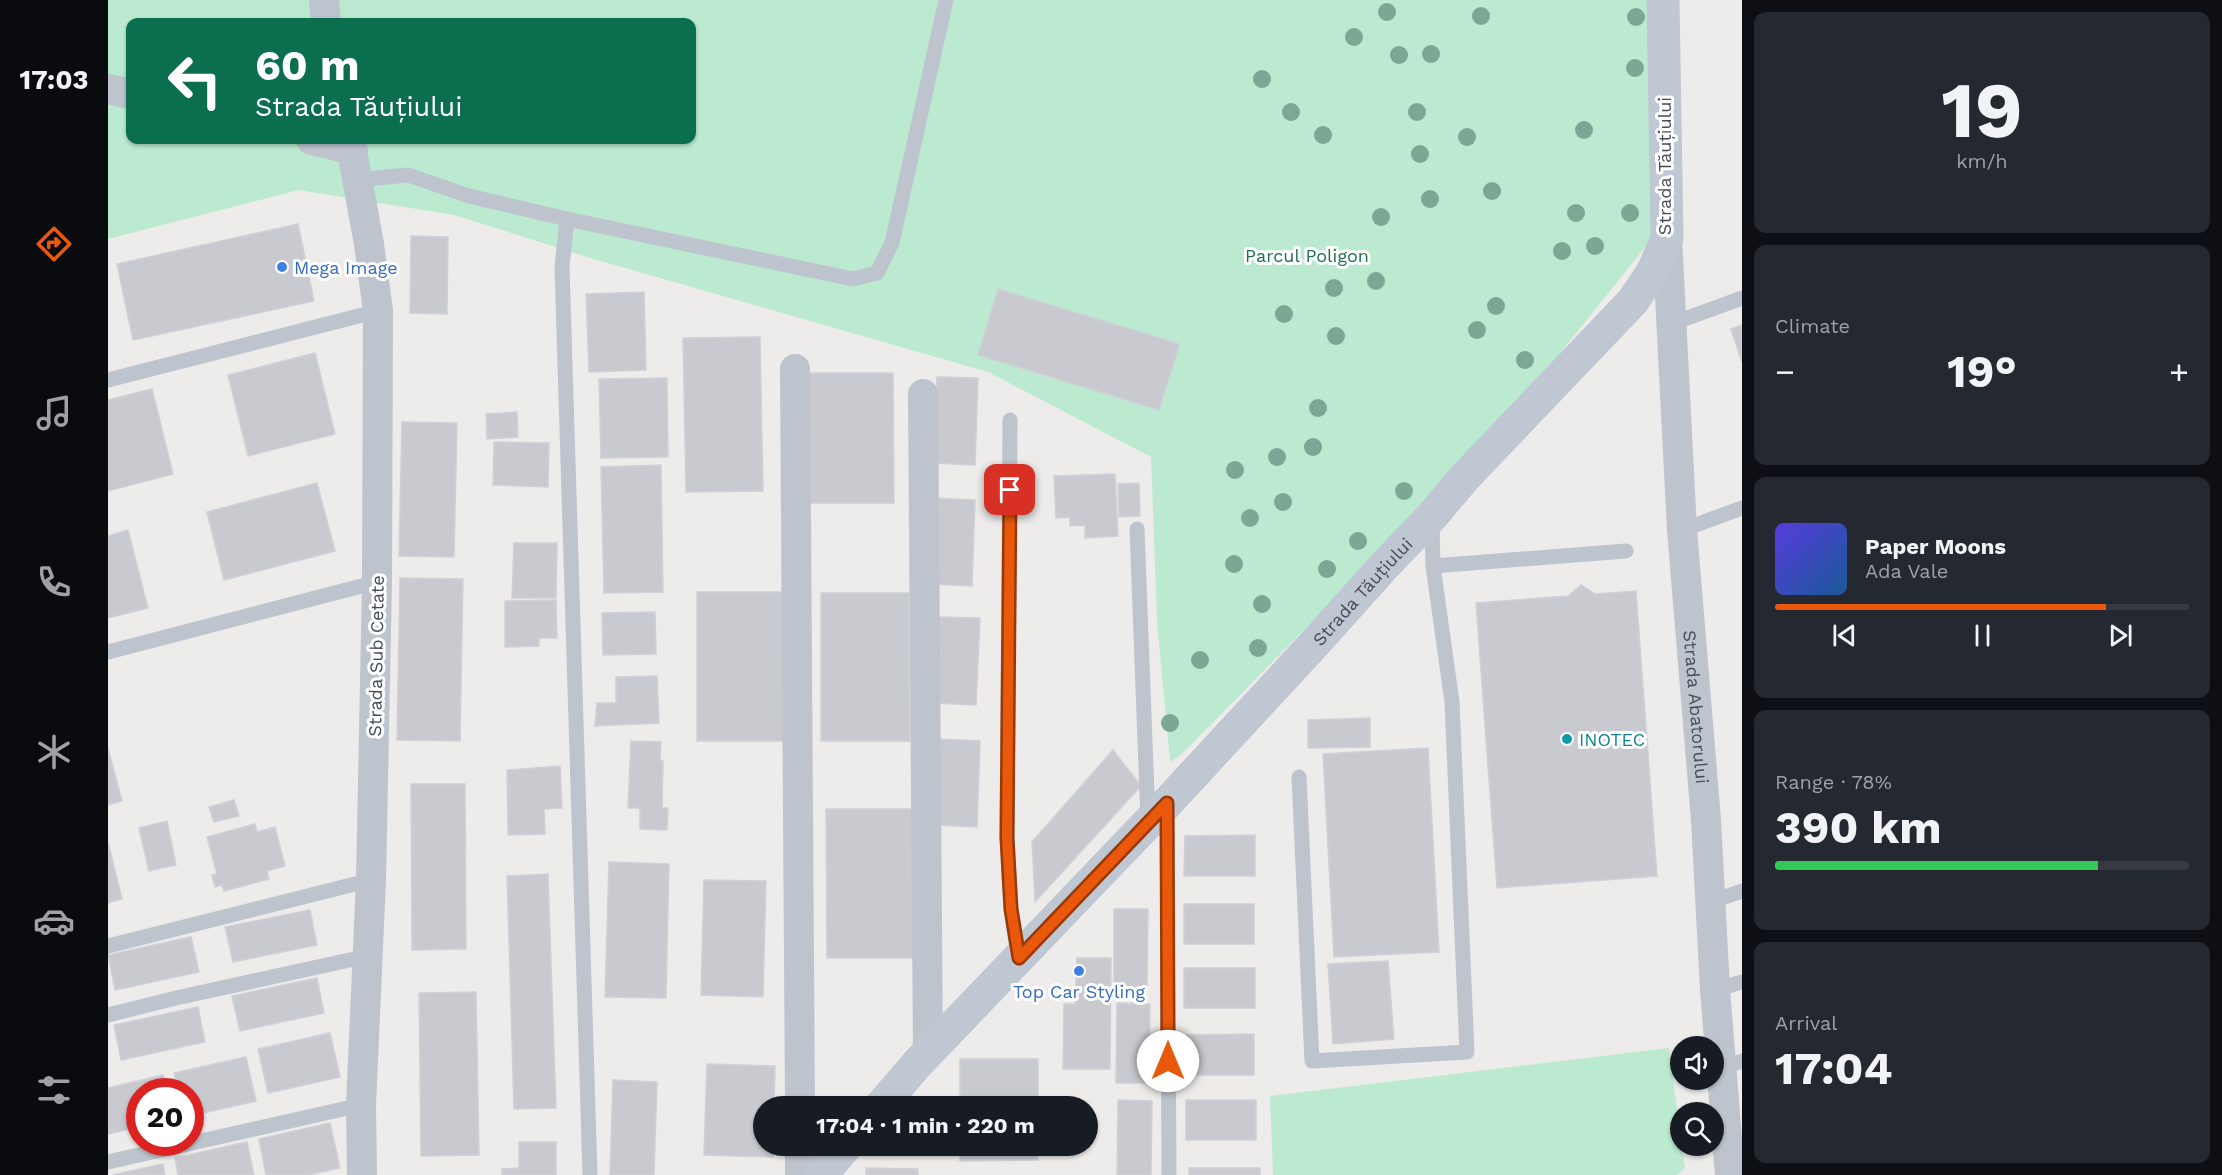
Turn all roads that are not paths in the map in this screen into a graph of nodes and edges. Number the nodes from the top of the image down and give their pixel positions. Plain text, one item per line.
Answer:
1 (324, 0) edge
2 (946, 0) edge
3 (1663, 0) edge
4 (326, 18) edge
5 (108, 89) edge
6 (126, 93) edge
7 (351, 145) edge
8 (356, 180) junction
9 (567, 219) junction
10 (1667, 238) junction
11 (1742, 298) edge
12 (378, 311) junction
13 (1671, 324) junction
14 (795, 369) dead end
15 (108, 380) edge
16 (923, 394) dead end
17 (1010, 420) dead end
18 (1742, 508) edge
19 (1432, 516) junction
20 (1137, 529) dead end
21 (1682, 530) junction
22 (1626, 551) dead end
23 (1433, 566) junction
24 (377, 582) junction
25 (108, 652) edge
26 (1299, 777) dead end
27 (1158, 812) junction
28 (371, 880) junction
29 (1742, 891) edge
30 (1710, 902) junction
31 (108, 946) edge
32 (368, 956) junction
33 (1019, 958) junction
34 (1728, 986) edge
35 (108, 1015) edge
36 (928, 1054) junction
37 (1732, 1065) edge
38 (800, 1096) edge
39 (890, 1096) edge
40 (362, 1105) junction
41 (1734, 1135) edge
42 (800, 1156) edge
43 (837, 1156) edge
44 (108, 1162) edge
45 (362, 1175) edge
46 (590, 1175) edge
47 (800, 1175) edge
48 (821, 1175) edge
49 (1169, 1175) edge
50 (1730, 1175) edge

1 - 4 street
2 - 9 lane
3 - 10 main road, Strada Tăuțiului
5 - 6 street
7 - 8 street, Strada Sub Cetate
8 - 9 lane
8 - 12 street, Strada Sub Cetate
9 - 46 lane
10 - 13 street, Strada Abatorului
10 - 19 main road, Strada Tăuțiului
11 - 13 lane
12 - 15 lane
12 - 24 street, Strada Sub Cetate
13 - 21 street, Strada Abatorului
14 - 38 street
16 - 36 street
17 - 33 lane
18 - 21 lane
19 - 23 lane
19 - 27 main road, Strada Tăuțiului
20 - 27 lane
21 - 30 street, Strada Abatorului
22 - 23 lane
23 - 26 lane
24 - 25 lane
24 - 28 street, Strada Sub Cetate
27 - 33 main road, Strada Tăuțiului
27 - 49 lane
28 - 31 lane
28 - 32 street, Strada Sub Cetate
29 - 30 lane
30 - 34 street, Strada Abatorului
32 - 35 lane
32 - 40 street, Strada Sub Cetate
33 - 36 main road, Strada Tăuțiului
34 - 37 street, Strada Abatorului
36 - 39 main road, Strada Tăuțiului
37 - 41 street, Strada Abatorului
40 - 44 lane
40 - 45 street, Strada Sub Cetate
41 - 50 street, Strada Abatorului
42 - 47 street
43 - 48 main road

